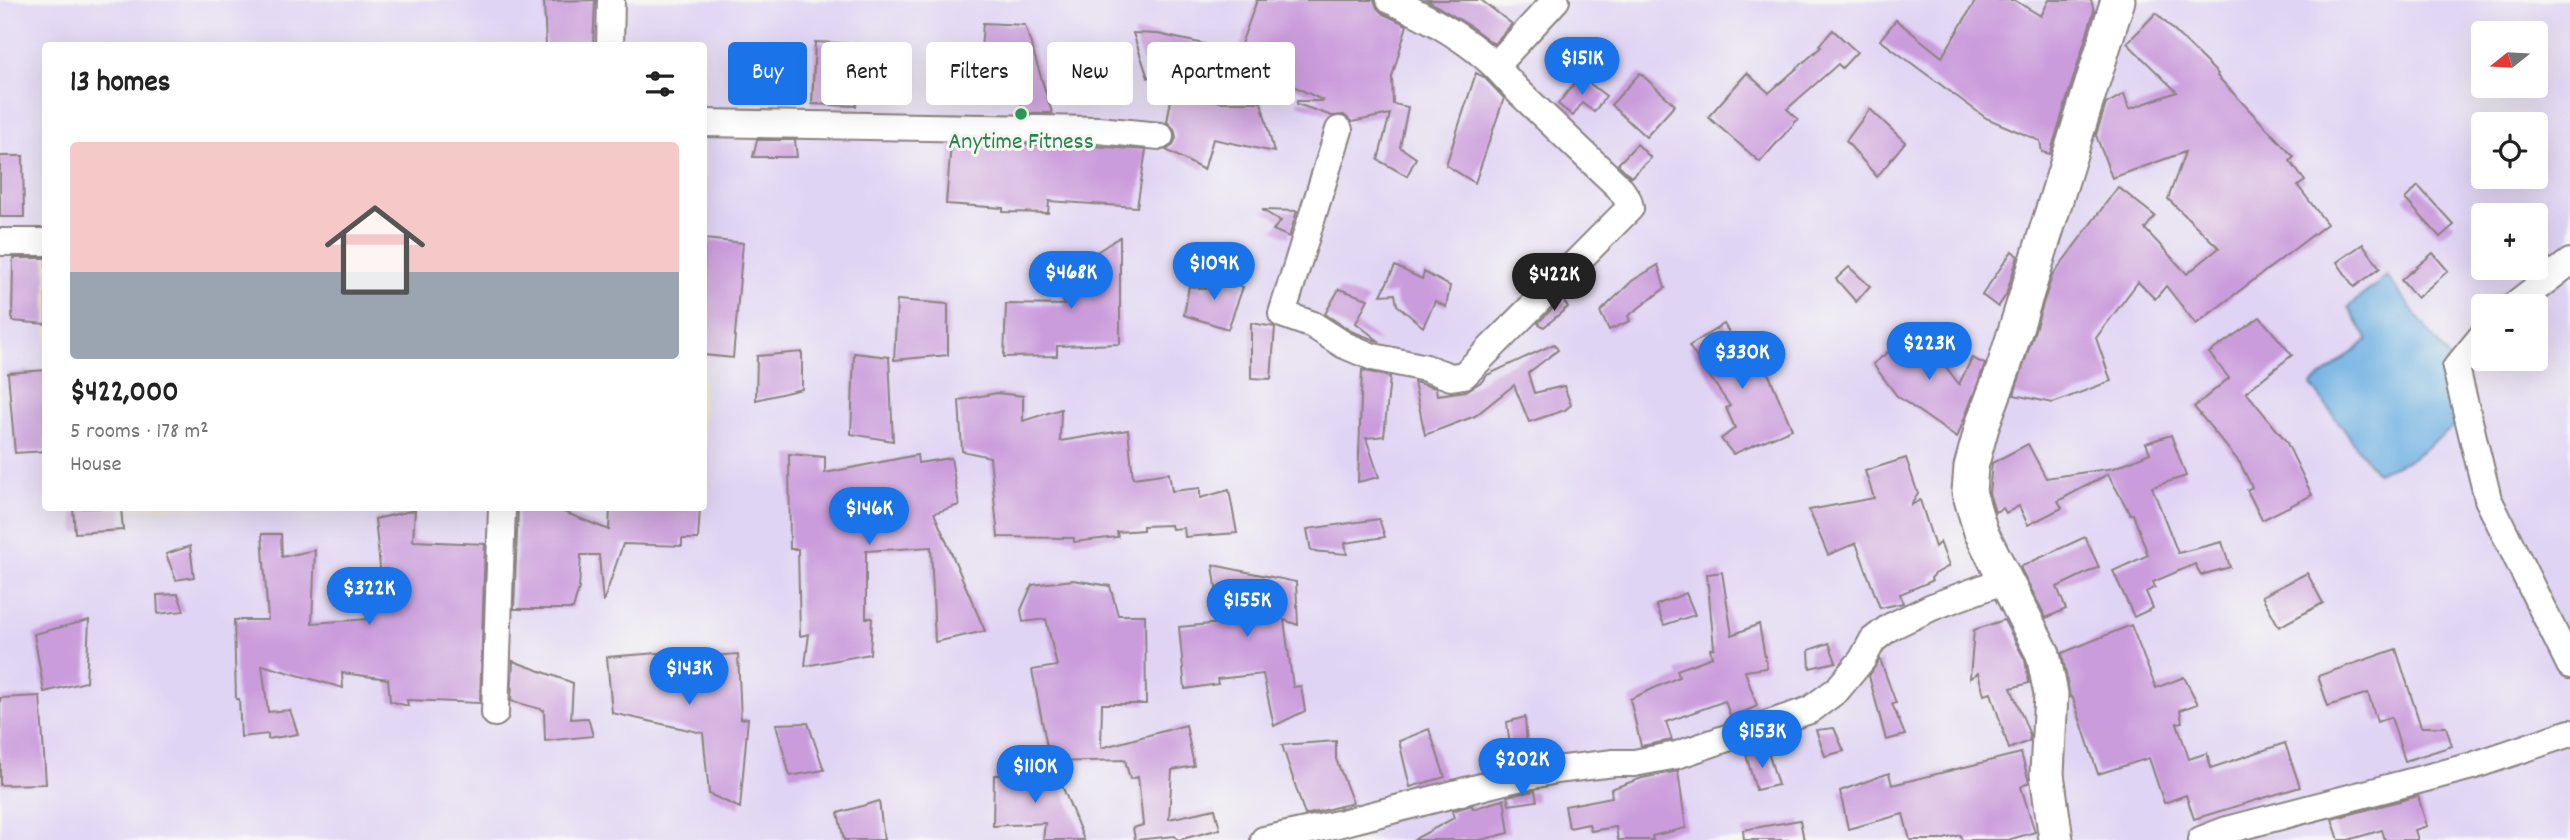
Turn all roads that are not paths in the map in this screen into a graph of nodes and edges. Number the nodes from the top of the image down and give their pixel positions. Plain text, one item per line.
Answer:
1 (611, 0) edge
2 (1390, 0) edge
3 (1556, 0) edge
4 (2118, 0) edge
5 (610, 42) edge
6 (1494, 66) junction
7 (707, 123) edge
8 (1339, 130) dead end
9 (1160, 135) dead end
10 (0, 242) edge
11 (42, 242) edge
12 (2570, 262) edge
13 (2529, 294) edge
14 (2471, 350) edge
15 (502, 511) edge
16 (2005, 580) junction
17 (2570, 665) edge
18 (495, 713) dead end
19 (2570, 733) edge
20 (1264, 840) edge
21 (2056, 840) edge
22 (2201, 840) edge

1 - 5 street
2 - 6 street
3 - 6 street
4 - 16 street
6 - 8 street
7 - 9 street
10 - 11 street
12 - 13 street
14 - 17 street
15 - 18 street
16 - 20 street
16 - 21 street
19 - 22 street

